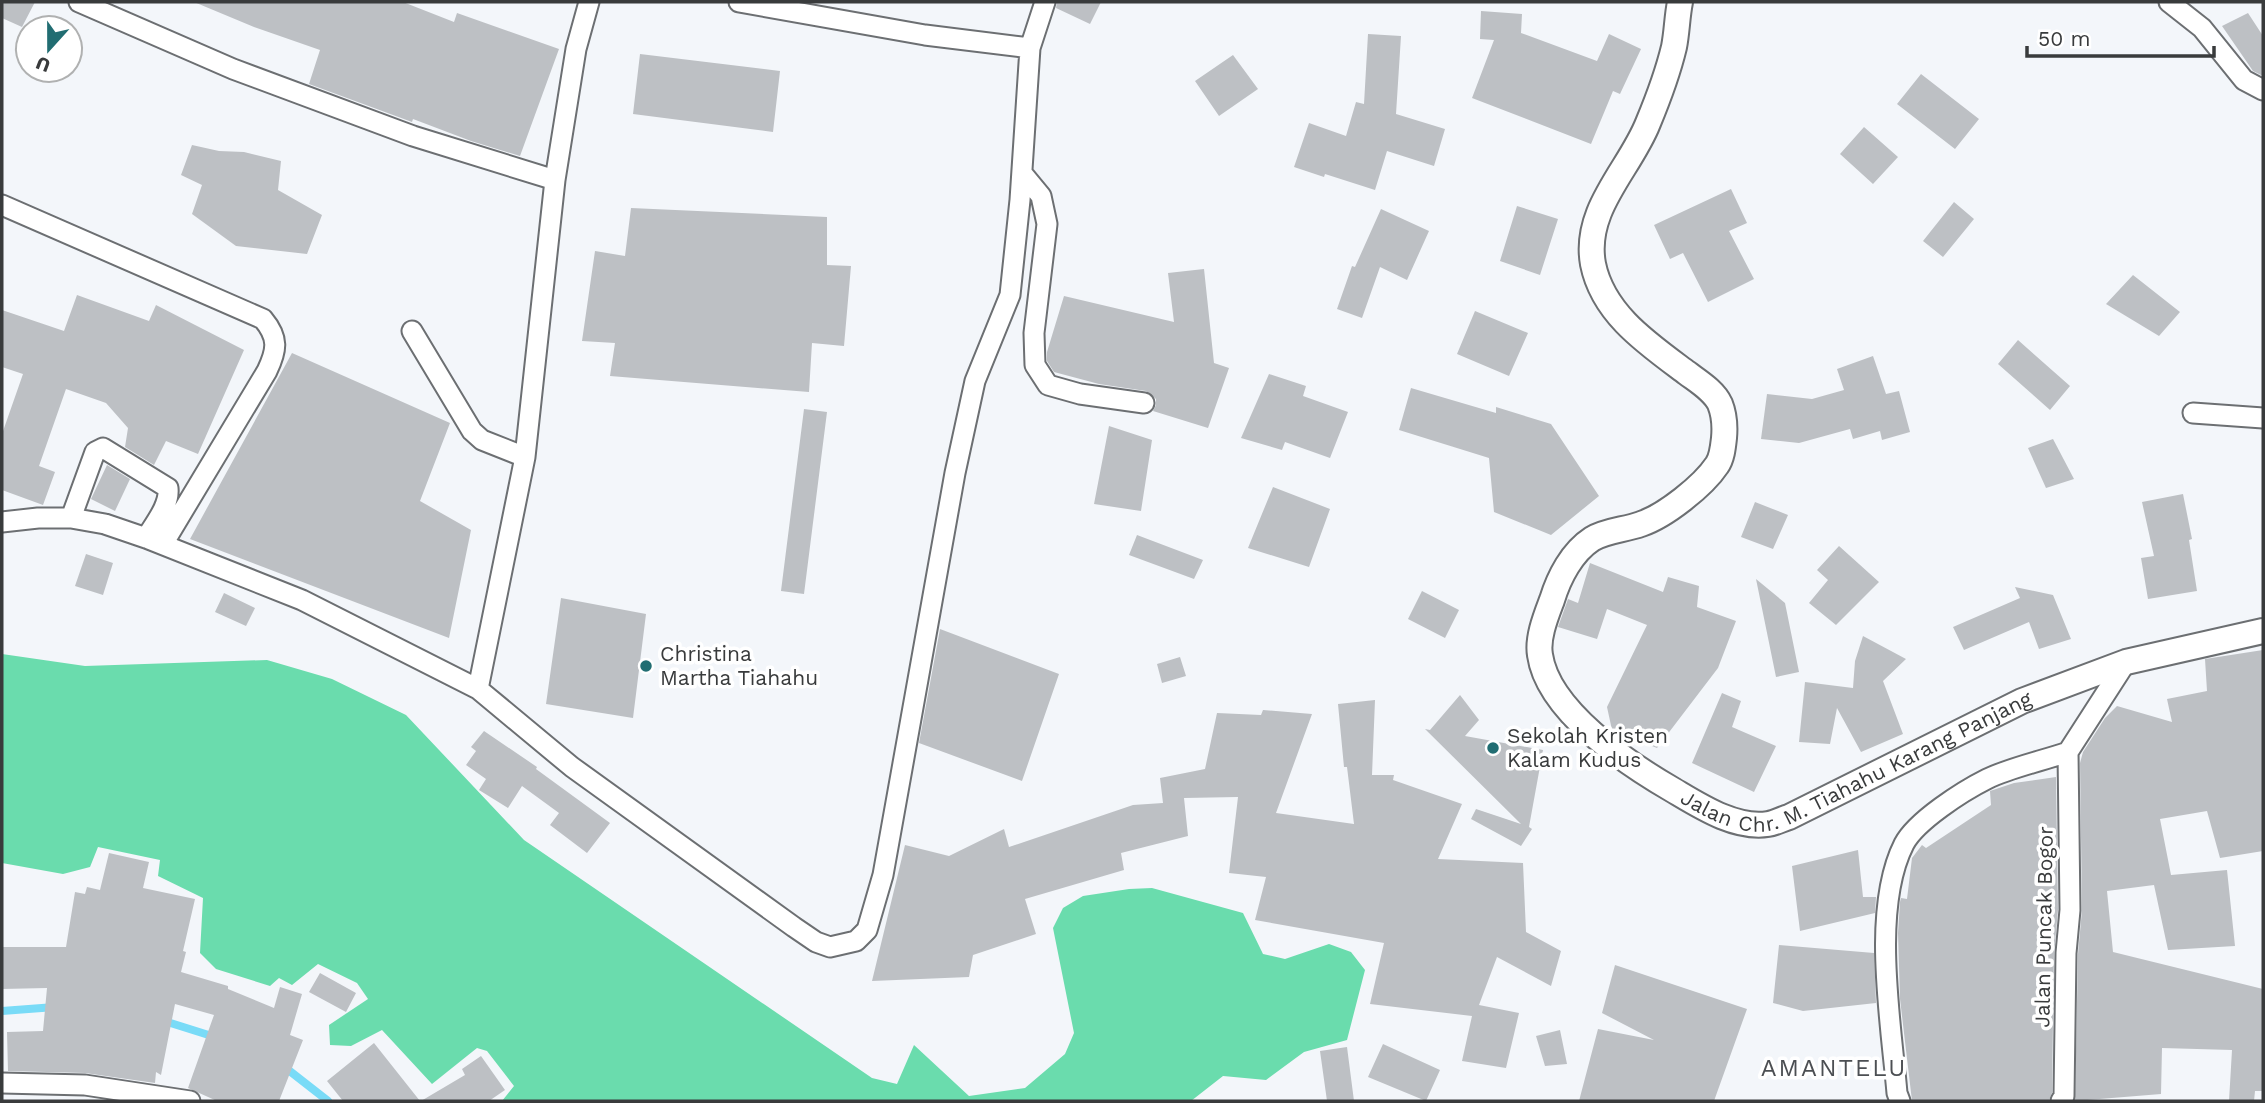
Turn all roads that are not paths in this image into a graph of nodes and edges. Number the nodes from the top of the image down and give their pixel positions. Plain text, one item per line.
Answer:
1 (79, 2) edge
2 (589, 2) edge
3 (739, 2) edge
4 (1045, 2) edge
5 (1680, 2) edge
6 (2169, 2) edge
7 (1030, 48) junction
8 (2263, 90) edge
9 (1022, 173) junction
10 (555, 180) junction
11 (2, 205) edge
12 (412, 331) dead end
13 (1144, 402) dead end
14 (2193, 412) dead end
15 (2263, 418) edge
16 (525, 457) junction
17 (71, 518) junction
18 (2, 522) edge
19 (155, 541) junction
20 (2263, 631) edge
21 (2126, 662) junction
22 (478, 689) junction
23 (2068, 752) junction
24 (2, 1083) edge
25 (190, 1101) edge
26 (1900, 1101) edge
27 (2061, 1101) edge

1 - 10 street
2 - 10 street
3 - 7 street
4 - 7 street
5 - 21 street, Jalan Chr. M. Tiahahu Karang Panjang
6 - 8 street
7 - 9 street
9 - 13 street
9 - 22 street
10 - 16 street
11 - 19 street
12 - 16 street
14 - 15 street
16 - 22 street
17 - 18 street
17 - 19 street
17 - 19 street
19 - 22 street
20 - 21 street, Jalan Chr. M. Tiahahu Karang Panjang
21 - 23 street
23 - 26 street
23 - 27 street, Jalan Puncak Bogor
24 - 25 street

